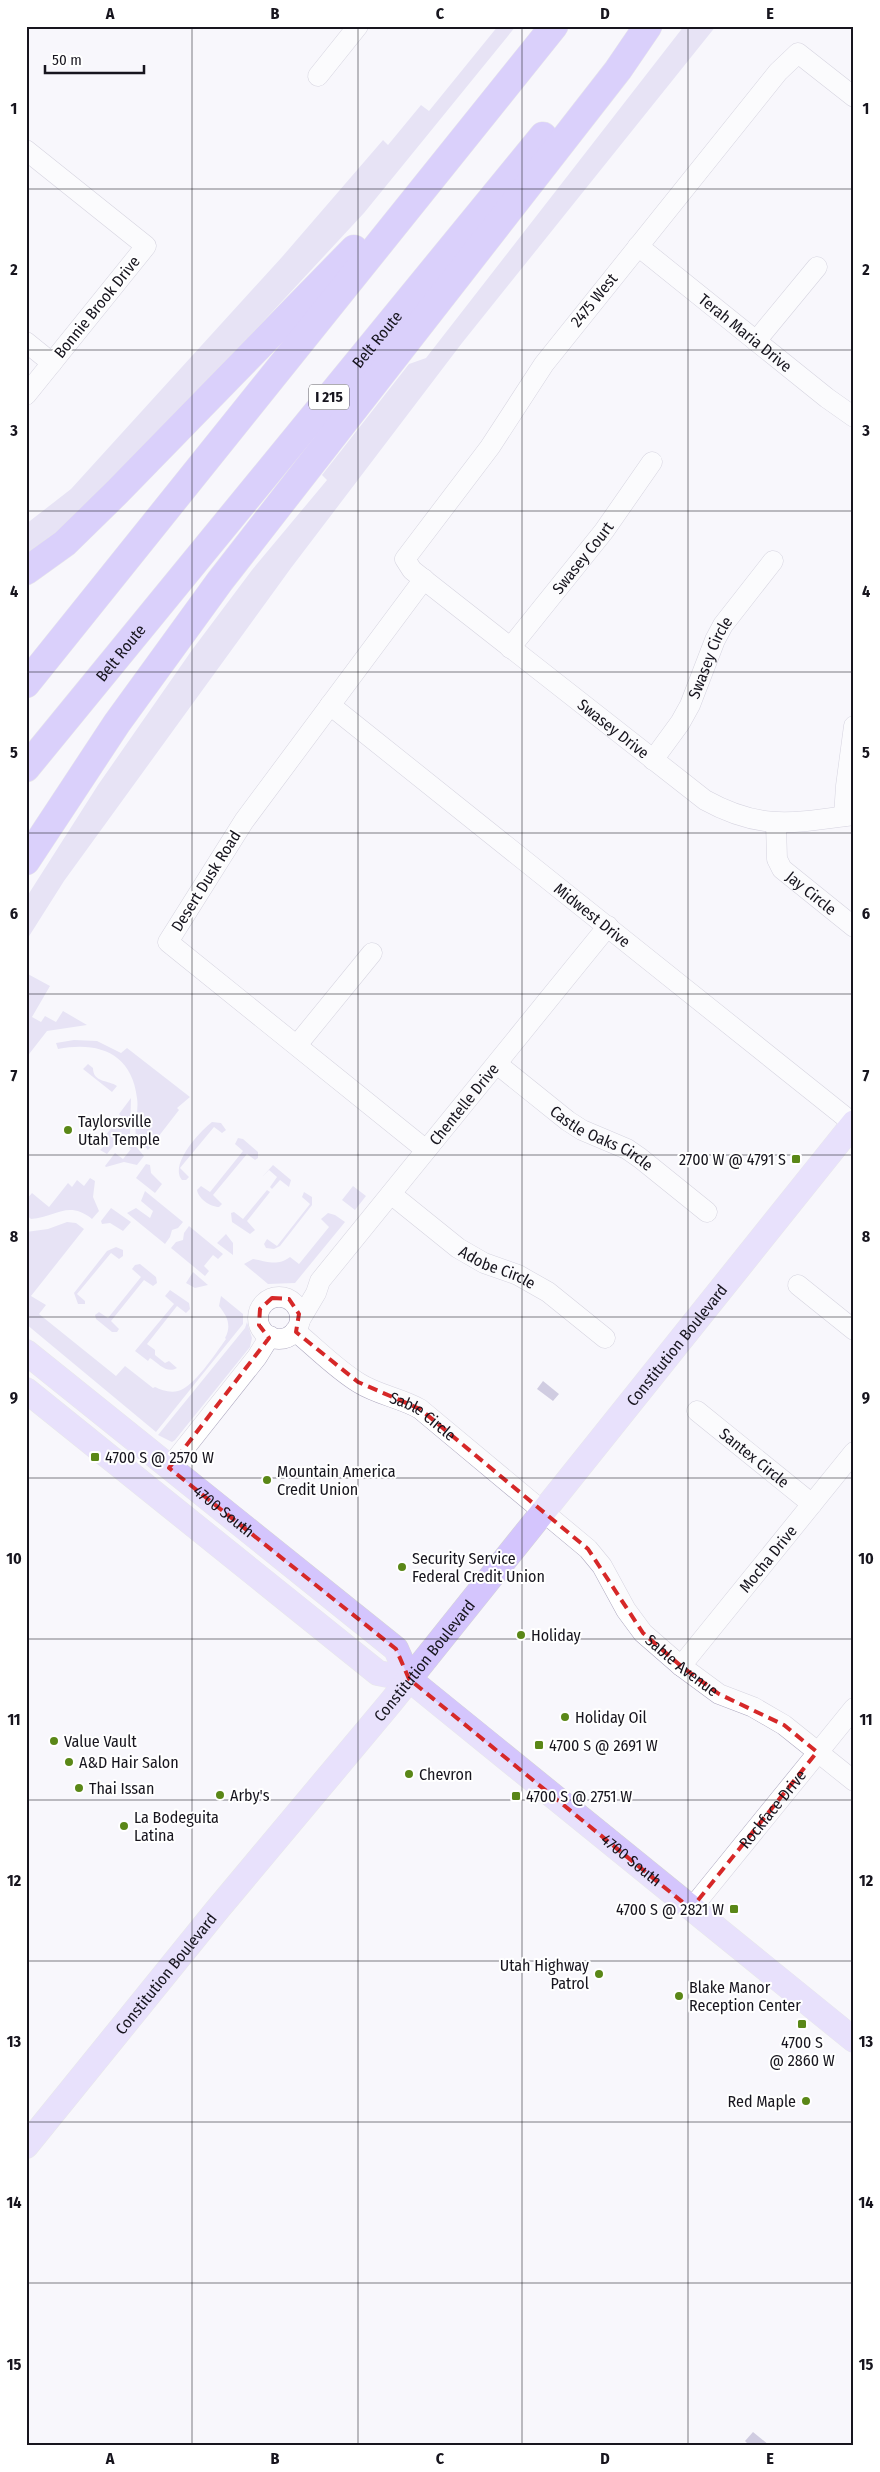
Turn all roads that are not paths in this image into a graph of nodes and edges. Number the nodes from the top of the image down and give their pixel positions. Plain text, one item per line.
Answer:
1 (358, 26) edge
2 (554, 26) edge
3 (632, 26) edge
4 (648, 26) edge
5 (318, 76) dead end
6 (854, 97) edge
7 (464, 137) junction
8 (26, 150) edge
9 (638, 246) junction
10 (817, 266) dead end
11 (756, 341) junction
12 (26, 342) edge
13 (52, 363) junction
14 (26, 395) edge
15 (854, 417) edge
16 (652, 462) dead end
17 (405, 559) joint
18 (773, 561) dead end
19 (26, 571) edge
20 (424, 579) junction
21 (510, 648) junction
22 (26, 684) edge
23 (330, 705) junction
24 (854, 726) edge
25 (653, 760) junction
26 (26, 768) edge
27 (849, 815) edge
28 (776, 824) junction
29 (26, 861) edge
30 (608, 926) junction
31 (854, 927) edge
32 (372, 953) dead end
33 (297, 1045) junction
34 (496, 1064) junction
35 (854, 1124) edge
36 (426, 1150) junction
37 (391, 1194) junction
38 (707, 1212) dead end
39 (320, 1281) junction
40 (798, 1285) dead end
41 (283, 1297) junction
42 (297, 1326) junction
43 (854, 1330) edge
44 (270, 1336) junction
45 (605, 1338) dead end
46 (26, 1352) edge
47 (26, 1390) edge
48 (696, 1411) dead end
49 (854, 1452) edge
50 (169, 1468) junction
51 (812, 1504) junction
52 (544, 1511) junction
53 (681, 1666) junction
54 (409, 1679) junction
55 (854, 1708) edge
56 (817, 1752) junction
57 (854, 1782) edge
58 (690, 1909) junction
59 (854, 2040) edge
60 (26, 2146) edge

1 - 5 street
2 - 7 highway
3 - 26 highway, Belt Route / I 215
4 - 29 highway
6 - 9 street, 2475 West
7 - 19 highway
7 - 22 highway
8 - 13 street, Bonnie Brook Drive
9 - 11 street, Terah Maria Drive
9 - 17 street, 2475 West
10 - 11 street
11 - 15 street, Terah Maria Drive
12 - 13 street
13 - 14 street, Bonnie Brook Drive
16 - 21 street, Swasey Court
17 - 20 street, Swasey Drive
18 - 25 street, Swasey Circle
20 - 21 street, Swasey Drive
20 - 23 street, Desert Dusk Road
21 - 25 street, Swasey Drive
23 - 30 street, Midwest Drive
23 - 33 street, Desert Dusk Road
24 - 27 street
25 - 28 street, Swasey Drive
27 - 28 street, Swasey Drive
28 - 31 street, Jay Circle
30 - 34 street, Chentelle Drive
30 - 35 street, Midwest Drive
32 - 33 street
33 - 36 street, Desert Dusk Road
34 - 36 street, Chentelle Drive
34 - 38 street, Castle Oaks Circle
35 - 52 main road, Constitution Boulevard
36 - 37 street, Chentelle Drive
37 - 39 street, Chentelle Drive
37 - 45 street, Adobe Circle
39 - 41 street, Chentelle Drive
39 - 42 street, Chentelle Drive
40 - 43 street
41 - 42 street
41 - 44 street, Chentelle Drive
42 - 44 street
42 - 52 street, Sable Circle
44 - 50 street
46 - 50 main road, 4700 South
47 - 54 main road, 4700 South
48 - 51 street, Santex Circle
49 - 51 street, Mocha Drive
50 - 54 main road, 4700 South
51 - 53 street, Mocha Drive
52 - 53 street, Sable Avenue
52 - 54 main road, Constitution Boulevard
53 - 56 street, Sable Avenue
54 - 58 main road, 4700 South
54 - 60 main road, Constitution Boulevard
55 - 56 street, Rockface Drive
56 - 57 street, Sable Avenue
56 - 58 street, Rockface Drive
58 - 59 main road, 4700 South

